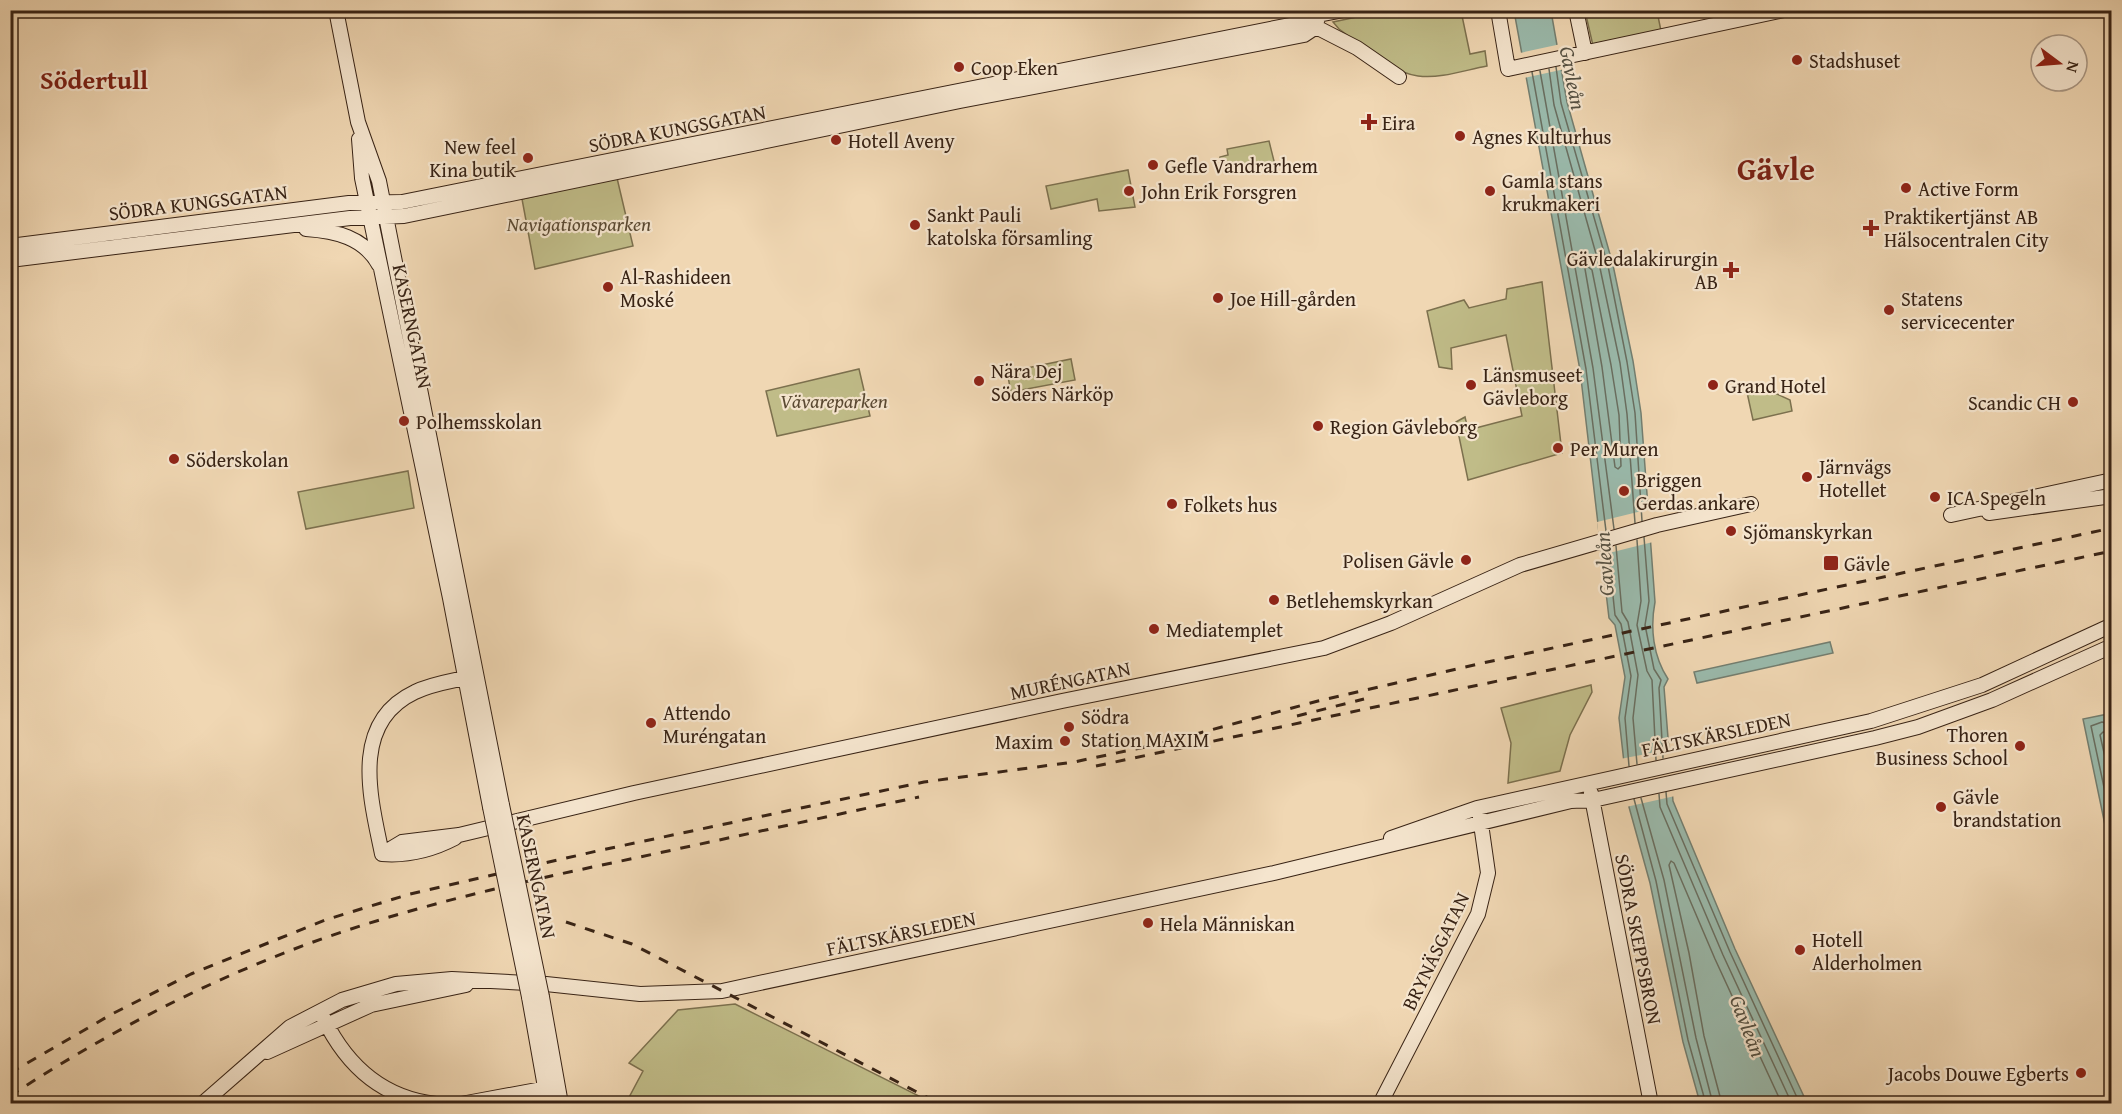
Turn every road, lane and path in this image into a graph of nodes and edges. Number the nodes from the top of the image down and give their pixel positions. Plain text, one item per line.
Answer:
1 (336, 10) edge
2 (1344, 10) edge
3 (1498, 10) edge
4 (1576, 10) edge
5 (1784, 10) edge
6 (1317, 21) junction
7 (1585, 53) junction
8 (1399, 77) dead end
9 (358, 122) junction
10 (369, 210) junction
11 (385, 210) junction
12 (271, 228) junction
13 (10, 246) edge
14 (10, 260) edge
15 (384, 277) junction
16 (2112, 480) edge
17 (2112, 496) edge
18 (1751, 504) dead end
19 (2112, 625) edge
20 (2112, 646) edge
21 (471, 676) junction
22 (1589, 782) junction
23 (1593, 800) junction
24 (1477, 808) junction
25 (1482, 824) junction
26 (1322, 862) junction
27 (484, 982) junction
28 (320, 1010) junction
29 (326, 1024) junction
30 (257, 1056) junction
31 (551, 1088) junction
32 (202, 1104) edge
33 (436, 1104) edge
34 (460, 1104) edge
35 (548, 1104) edge
36 (561, 1104) edge
37 (1380, 1104) edge
38 (1651, 1104) edge

1 - 9 main road, KASERNGATAN
2 - 6 main road, SÖDRA KUNGSGATAN
3 - 7 main road
4 - 7 main road
5 - 7 main road
6 - 8 main road
6 - 11 main road, SÖDRA KUNGSGATAN
6 - 11 main road, SÖDRA KUNGSGATAN
9 - 10 main road, KASERNGATAN
9 - 11 main road, KASERNGATAN
10 - 11 main road, SÖDRA KUNGSGATAN
10 - 12 main road, SÖDRA KUNGSGATAN
10 - 13 main road, SÖDRA KUNGSGATAN
10 - 15 main road, KASERNGATAN
11 - 21 main road, KASERNGATAN
12 - 14 main road, SÖDRA KUNGSGATAN
12 - 15 main road
15 - 21 main road, KASERNGATAN
16 - 17 main road
18 - 21 main road, MURÉNGATAN
19 - 22 main road, FÄLTSKÄRSLEDEN
20 - 23 main road, FÄLTSKÄRSLEDEN
21 - 31 main road, KASERNGATAN, bridge
22 - 23 main road, SÖDRA SKEPPSBRON
22 - 24 main road, FÄLTSKÄRSLEDEN
23 - 25 main road, FÄLTSKÄRSLEDEN
23 - 38 main road, SÖDRA SKEPPSBRON
24 - 25 main road, BRYNÄSGATAN
24 - 26 main road, FÄLTSKÄRSLEDEN
25 - 26 main road, FÄLTSKÄRSLEDEN
25 - 37 main road, BRYNÄSGATAN
26 - 27 main road, FÄLTSKÄRSLEDEN
27 - 28 main road, FÄLTSKÄRSLEDEN
27 - 29 main road, FÄLTSKÄRSLEDEN
28 - 29 main road
28 - 30 main road, FÄLTSKÄRSLEDEN
29 - 30 main road, FÄLTSKÄRSLEDEN
29 - 33 main road
30 - 32 main road, FÄLTSKÄRSLEDEN
31 - 34 main road
31 - 35 main road, KASERNGATAN
31 - 36 main road, KASERNGATAN

